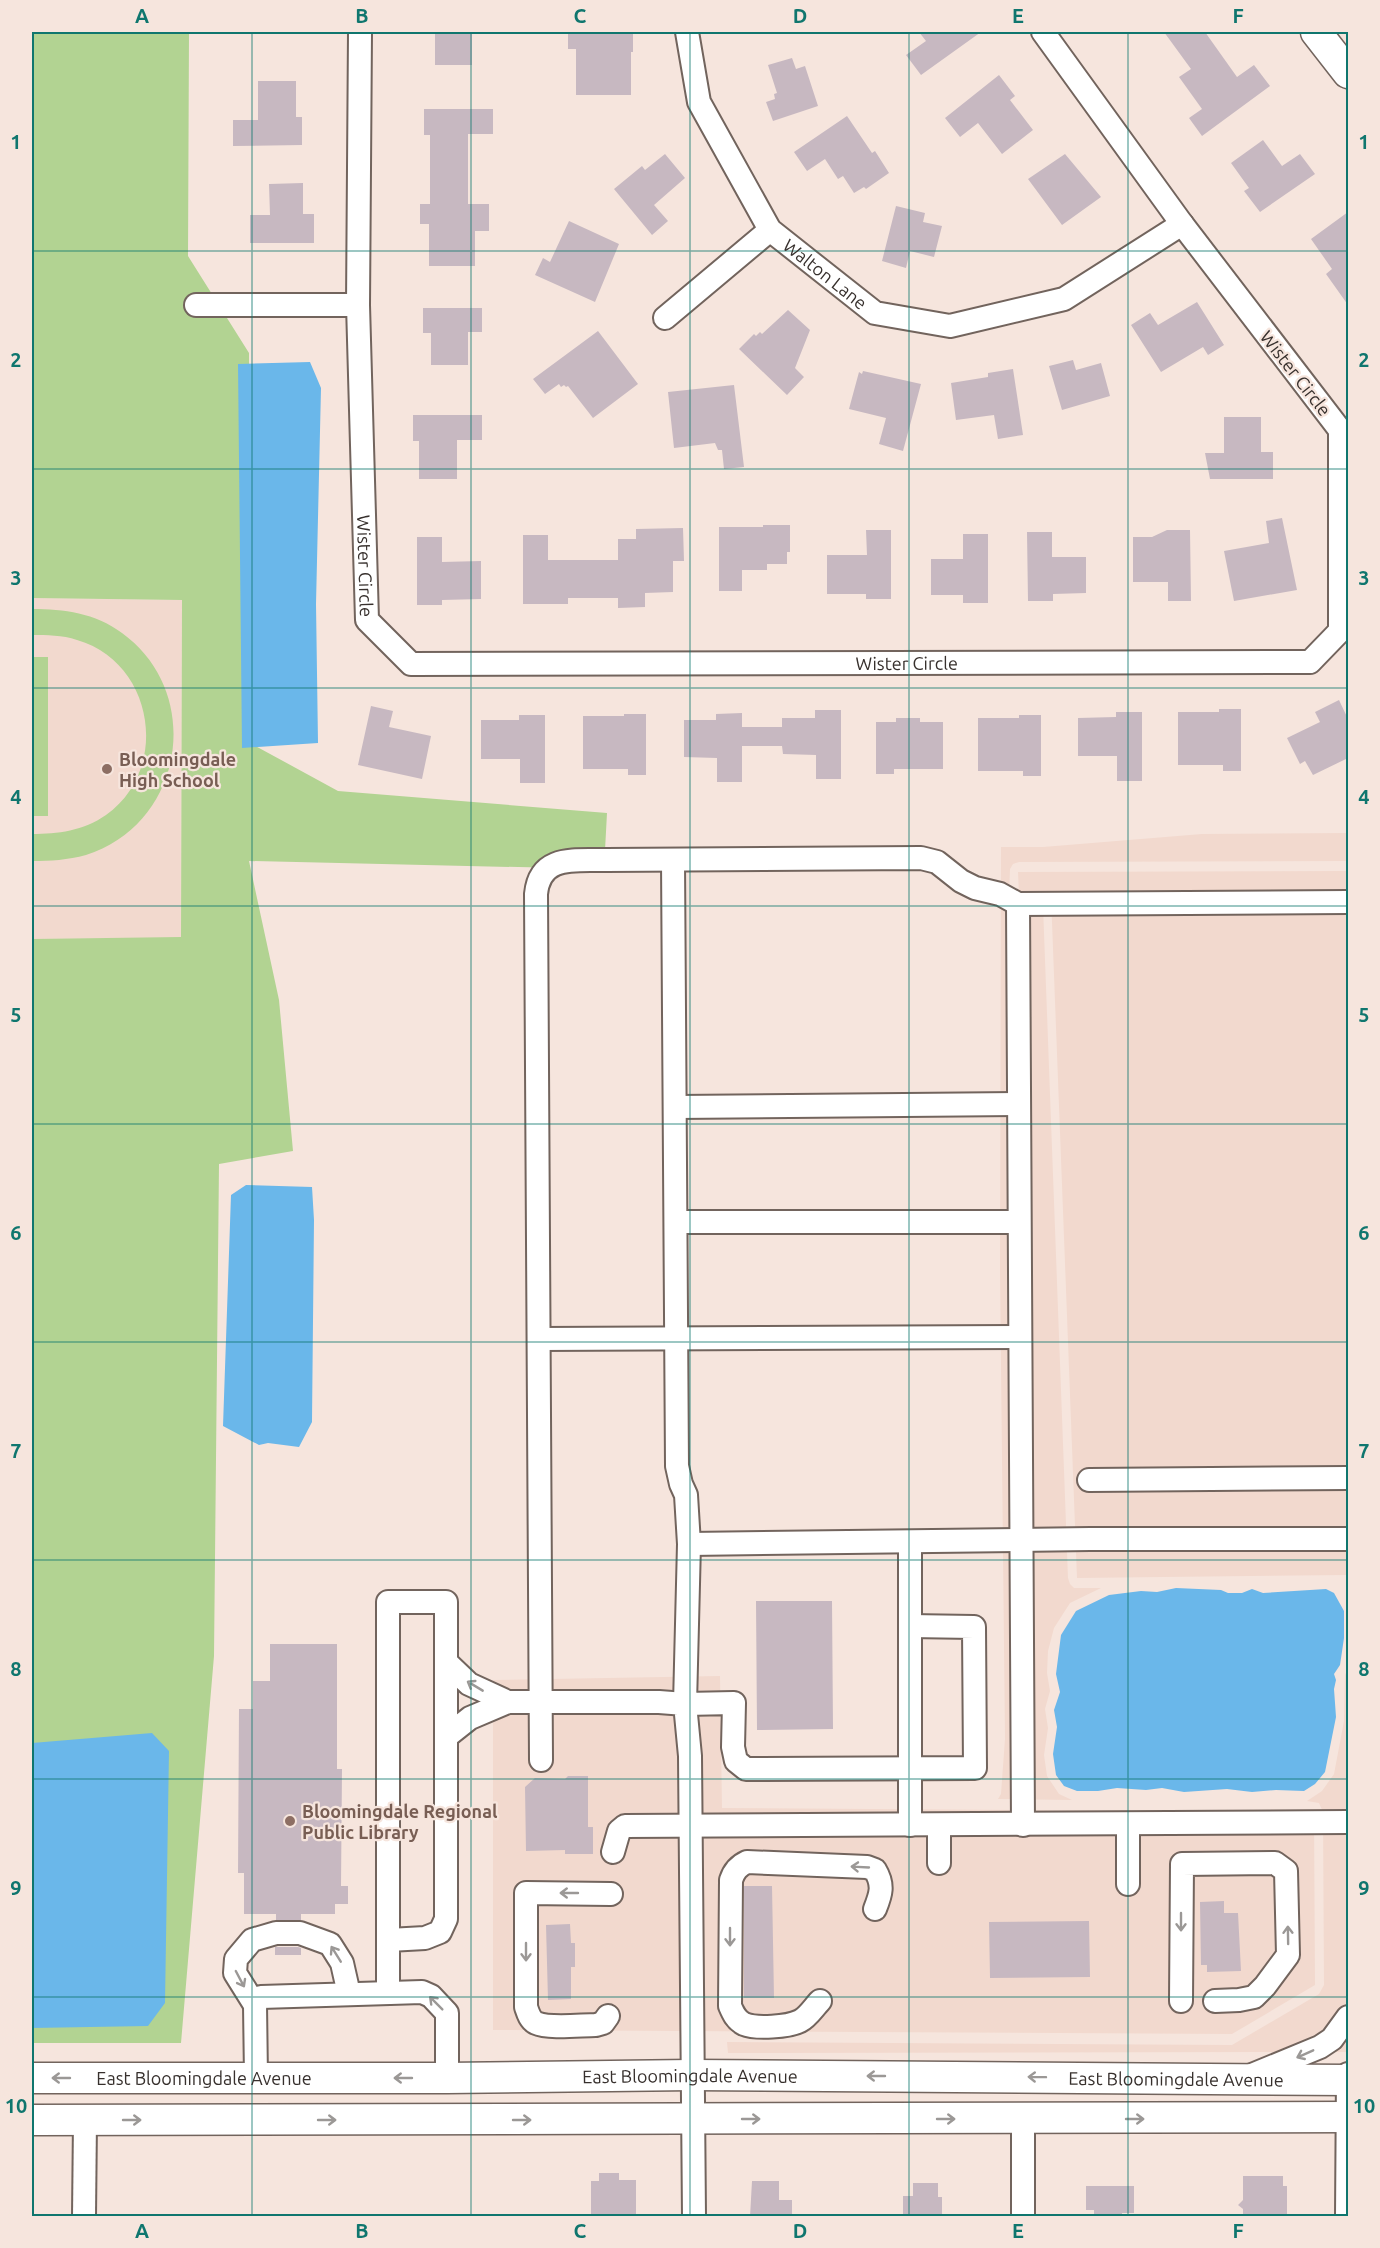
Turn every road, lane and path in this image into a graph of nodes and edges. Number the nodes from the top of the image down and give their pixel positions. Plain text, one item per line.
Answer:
1 (360, 32) edge
2 (687, 32) edge
3 (1042, 32) edge
4 (1316, 32) edge
5 (1348, 73) edge
6 (1182, 224) junction
7 (770, 230) junction
8 (196, 305) dead end
9 (358, 305) junction
10 (665, 318) dead end
11 (673, 860) junction
12 (1348, 902) edge
13 (1018, 904) junction
14 (1018, 1104) junction
15 (676, 1107) junction
16 (677, 1222) junction
17 (1018, 1222) junction
18 (1019, 1337) junction
19 (539, 1339) junction
20 (678, 1339) junction
21 (1348, 1478) edge
22 (1089, 1480) dead end
23 (1348, 1539) edge
24 (1022, 1541) junction
25 (910, 1542) junction
26 (689, 1544) junction
27 (910, 1626) junction
28 (446, 1662) junction
29 (508, 1702) junction
30 (540, 1702) junction
31 (685, 1704) junction
32 (446, 1737) junction
33 (541, 1760) dead end
34 (910, 1768) junction
35 (1348, 1822) edge
36 (1128, 1824) junction
37 (1023, 1825) junction
38 (910, 1826) junction
39 (939, 1826) junction
40 (689, 1827) junction
41 (613, 1852) dead end
42 (939, 1863) dead end
43 (1128, 1884) dead end
44 (611, 1894) dead end
45 (875, 1909) dead end
46 (389, 1940) junction
47 (388, 1993) junction
48 (349, 1994) junction
49 (820, 2001) dead end
50 (1181, 2001) dead end
51 (1215, 2001) dead end
52 (255, 2005) junction
53 (608, 2016) dead end
54 (1348, 2017) edge
55 (692, 2075) junction
56 (256, 2077) junction
57 (32, 2078) edge
58 (447, 2078) junction
59 (1348, 2078) edge
60 (1239, 2079) junction
61 (1348, 2118) edge
62 (1023, 2119) junction
63 (32, 2120) edge
64 (86, 2120) junction
65 (693, 2120) junction
66 (84, 2217) edge
67 (694, 2217) edge
68 (1023, 2217) edge
69 (1347, 2217) edge

1 - 9 street, Wister Circle
2 - 7 street, Walton Lane
3 - 6 street, Wister Circle
4 - 5 main road
6 - 7 street, Walton Lane
6 - 9 street, Wister Circle
7 - 10 street
8 - 9 street
11 - 13 street
11 - 15 street
11 - 19 street
12 - 13 street
13 - 14 street
14 - 15 street
14 - 17 street
15 - 16 street
16 - 17 street
16 - 20 street
17 - 18 street
18 - 20 street
18 - 24 street
19 - 20 street
19 - 30 street
20 - 26 street
21 - 22 street
23 - 24 street
24 - 25 street
24 - 37 street
25 - 26 street
25 - 27 street
26 - 31 street
27 - 34 street
27 - 34 street
29 -> 28 street
28 - 32 street
28 - 46 street
29 - 30 street
29 - 32 street
30 - 31 street
30 - 33 street
31 - 34 street
31 - 40 street
32 - 46 street
34 - 38 street
35 - 36 street
36 - 37 street
36 - 43 street
37 - 39 street
38 - 39 street
38 - 40 street
39 - 42 street
40 - 41 street
40 - 55 street
44 -> 53 street
45 -> 49 street
46 - 47 street
47 - 48 street
58 -> 47 street
48 - 52 street
48 -> 52 street
51 -> 50 street
52 - 56 street
54 -> 60 street
55 - 58 main road, East Bloomingdale Avenue
60 -> 55 main road, East Bloomingdale Avenue
55 - 65 street
56 -> 57 main road, East Bloomingdale Avenue
58 -> 56 main road, East Bloomingdale Avenue
59 - 60 main road, East Bloomingdale Avenue
59 - 61 street
62 -> 61 main road, East Bloomingdale Avenue
61 - 69 street
65 -> 62 main road, East Bloomingdale Avenue
62 - 68 street
63 - 64 main road, East Bloomingdale Avenue
64 -> 65 main road, East Bloomingdale Avenue
64 - 66 street
65 - 67 street

